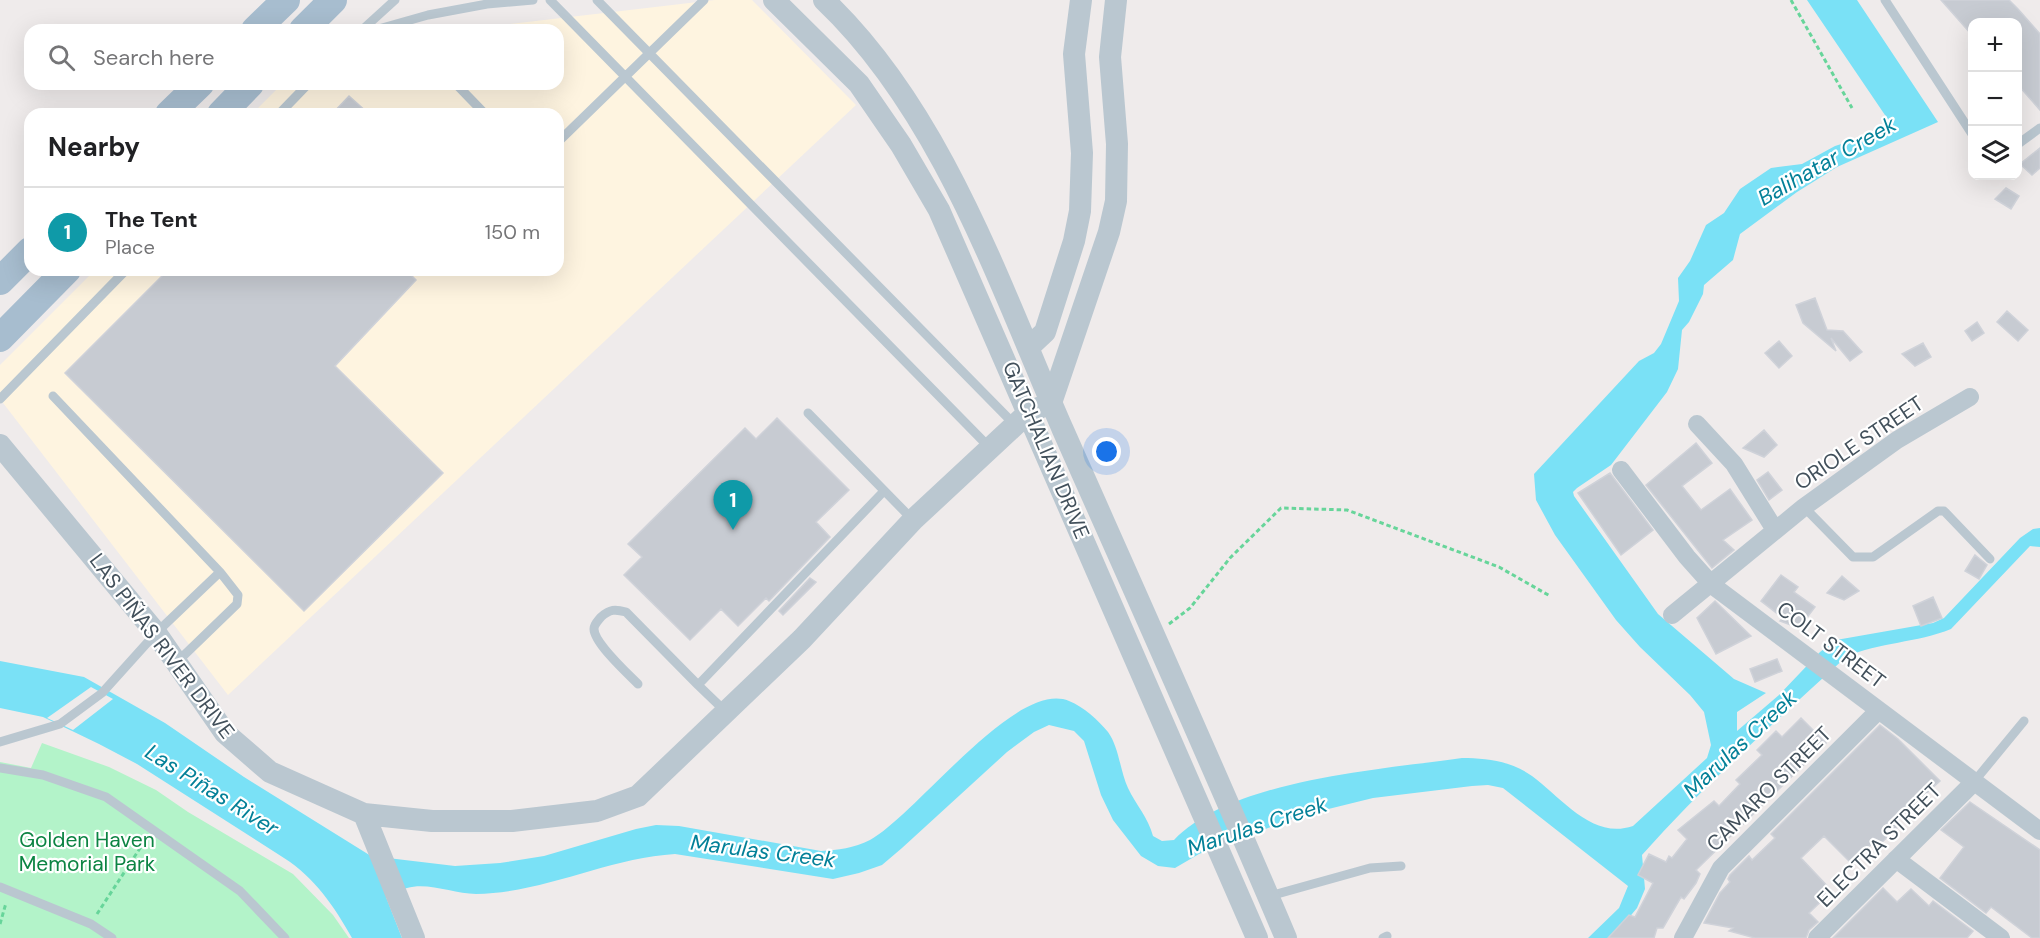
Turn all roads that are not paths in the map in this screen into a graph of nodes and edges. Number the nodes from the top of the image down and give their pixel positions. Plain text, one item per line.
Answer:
1 (286, 0) edge
2 (333, 0) edge
3 (394, 0) edge
4 (532, 0) edge
5 (550, 0) edge
6 (597, 0) edge
7 (704, 0) edge
8 (824, 0) edge
9 (1081, 0) edge
10 (1116, 0) edge
11 (1885, 0) edge
12 (485, 2) edge
13 (787, 4) edge
14 (261, 24) edge
15 (309, 24) edge
16 (368, 24) edge
17 (413, 24) edge
18 (650, 53) junction
19 (626, 76) junction
20 (194, 90) edge
21 (244, 90) edge
22 (302, 90) edge
23 (462, 90) edge
24 (175, 108) edge
25 (227, 108) edge
26 (285, 108) edge
27 (479, 108) edge
28 (1968, 128) edge
29 (2040, 128) edge
30 (564, 136) edge
31 (2022, 141) edge
32 (24, 257) edge
33 (61, 276) edge
34 (120, 276) edge
35 (0, 281) edge
36 (0, 338) edge
37 (1029, 347) junction
38 (53, 396) dead end
39 (1970, 397) dead end
40 (0, 399) edge
41 (1051, 403) junction
42 (808, 413) dead end
43 (1022, 418) junction
44 (1697, 424) dead end
45 (0, 445) edge
46 (990, 448) junction
47 (1621, 470) dead end
48 (884, 491) junction
49 (1804, 507) junction
50 (913, 520) junction
51 (1775, 530) junction
52 (1990, 559) dead end
53 (220, 572) junction
54 (1712, 585) junction
55 (1672, 615) dead end
56 (156, 633) junction
57 (176, 663) junction
58 (638, 684) dead end
59 (698, 685) junction
60 (1879, 710) junction
61 (726, 711) junction
62 (2024, 721) dead end
63 (0, 742) edge
64 (0, 768) edge
65 (1973, 783) junction
66 (364, 814) junction
67 (2040, 831) edge
68 (1896, 860) junction
69 (1401, 866) dead end
70 (5, 889) edge
71 (1268, 897) junction
72 (1690, 937) edge
73 (112, 938) edge
74 (285, 938) edge
75 (414, 938) edge
76 (1257, 938) edge
77 (1286, 938) edge
78 (1817, 938) edge
79 (2001, 938) edge

1 - 14 main road
2 - 15 main road
3 - 16 lane
4 - 12 lane
5 - 19 lane
6 - 18 lane
7 - 18 lane
8 - 37 street, GATCHALIAN DRIVE
9 - 37 street
10 - 41 street
11 - 28 lane
12 - 17 lane
13 - 43 street, GATCHALIAN DRIVE
18 - 19 lane
18 - 43 lane
19 - 30 lane
19 - 46 lane
20 - 24 main road
21 - 25 main road
22 - 26 lane
23 - 27 lane
29 - 31 lane
32 - 35 main road
33 - 36 main road
34 - 40 lane
37 - 41 street, GATCHALIAN DRIVE
38 - 53 lane
39 - 49 street, ORIOLE STREET
41 - 43 street
41 - 71 street, GATCHALIAN DRIVE
42 - 48 lane
43 - 46 street, LAS PIÑAS RIVER DRIVE
43 - 76 street, GATCHALIAN DRIVE
44 - 51 street
45 - 56 street, LAS PIÑAS RIVER DRIVE
46 - 50 street, LAS PIÑAS RIVER DRIVE
47 - 54 street, COLT STREET
48 - 50 lane
48 - 59 lane
49 - 51 street, ORIOLE STREET
49 - 52 lane
50 - 61 street, LAS PIÑAS RIVER DRIVE
51 - 54 street, ORIOLE STREET
53 - 56 lane
53 - 57 lane
54 - 55 street, ORIOLE STREET
54 - 60 street, COLT STREET
56 - 57 street, LAS PIÑAS RIVER DRIVE
56 - 63 lane
57 - 66 street, LAS PIÑAS RIVER DRIVE
58 - 59 lane
59 - 61 lane
60 - 65 street, COLT STREET
60 - 72 street, CAMARO STREET
61 - 66 street, LAS PIÑAS RIVER DRIVE
62 - 65 lane
64 - 74 lane
65 - 67 street, COLT STREET
65 - 68 street, ELECTRA STREET
66 - 75 street
68 - 78 street, ELECTRA STREET
68 - 79 street
69 - 71 lane
70 - 73 lane
71 - 77 street, GATCHALIAN DRIVE

